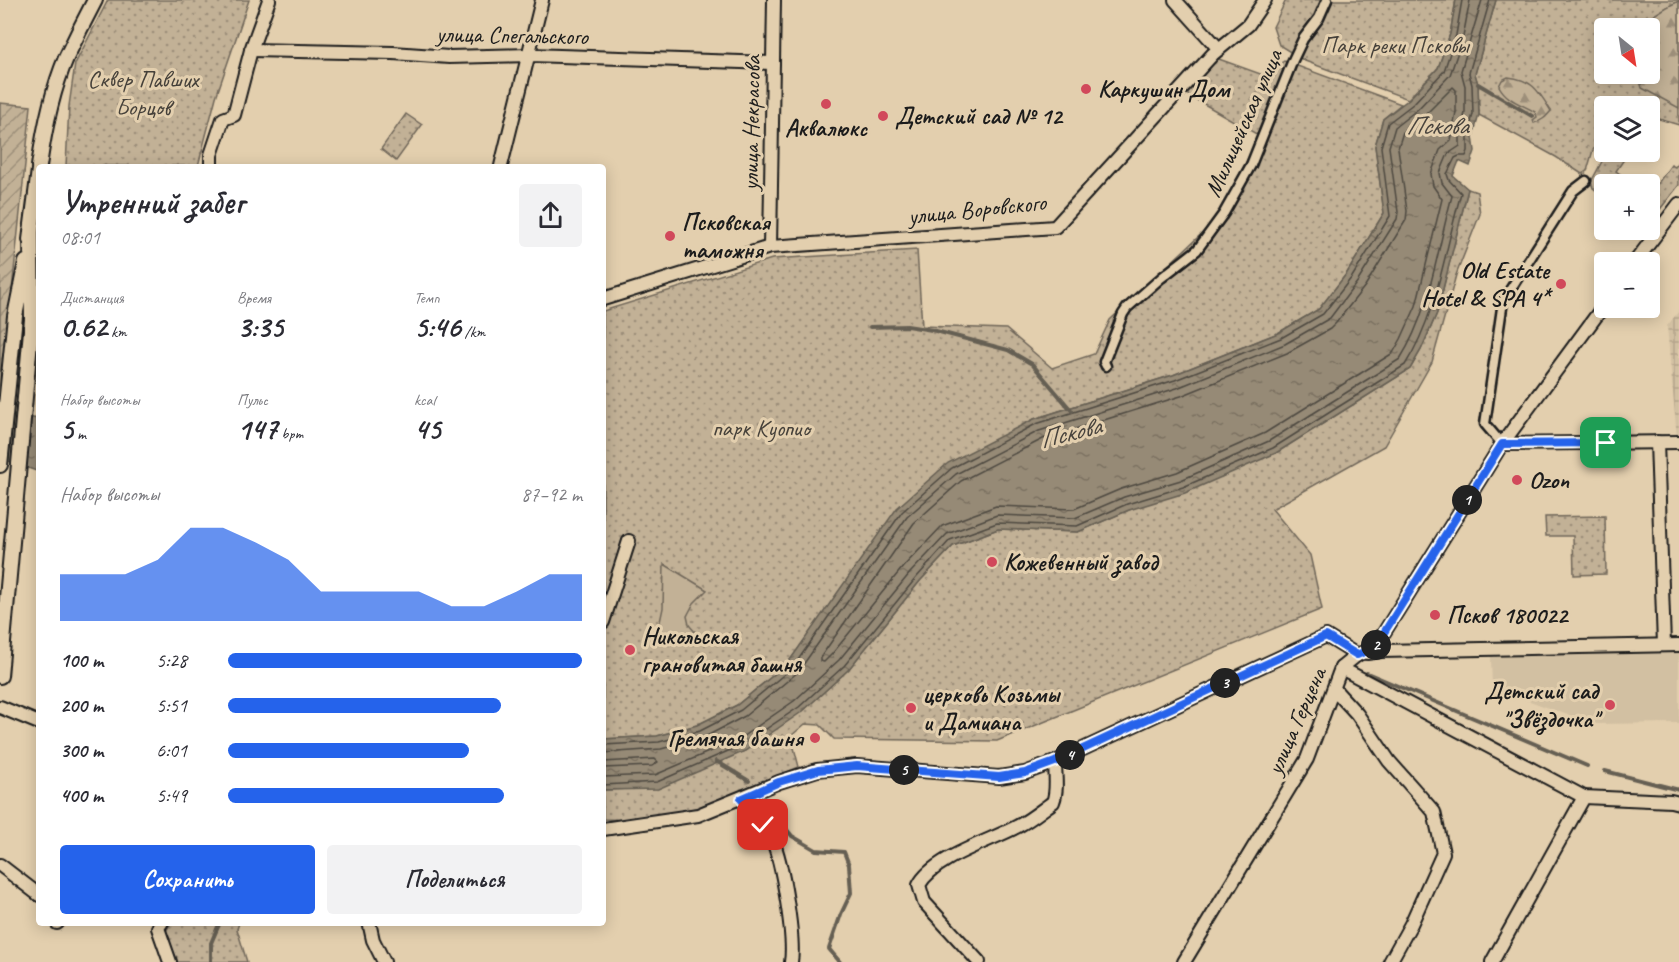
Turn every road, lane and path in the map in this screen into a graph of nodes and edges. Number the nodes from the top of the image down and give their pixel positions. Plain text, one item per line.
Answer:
1 (95, 0) edge
2 (269, 0) edge
3 (542, 0) edge
4 (774, 0) edge
5 (1175, 0) edge
6 (1265, 0) edge
7 (1327, 0) edge
8 (1218, 48) junction
9 (251, 50) junction
10 (530, 55) junction
11 (773, 63) junction
12 (40, 164) edge
13 (211, 164) edge
14 (502, 164) edge
15 (1586, 181) dead end
16 (36, 192) edge
17 (1679, 204) edge
18 (31, 232) junction
19 (770, 247) junction
20 (1643, 252) edge
21 (606, 298) edge
22 (1595, 318) edge
23 (1106, 366) dead end
24 (1657, 442) junction
25 (1679, 442) edge
26 (1502, 444) junction
27 (0, 465) edge
28 (629, 541) dead end
29 (606, 613) edge
30 (1664, 645) junction
31 (1679, 645) edge
32 (1357, 655) junction
33 (1341, 668) junction
34 (0, 676) edge
35 (1334, 689) junction
36 (0, 707) edge
37 (36, 722) edge
38 (1055, 762) junction
39 (744, 797) junction
40 (1584, 798) junction
41 (1679, 803) edge
42 (606, 829) edge
43 (0, 866) edge
44 (36, 893) edge
45 (159, 926) edge
46 (370, 926) edge
47 (170, 962) edge
48 (384, 962) edge
49 (791, 962) edge
50 (979, 962) edge
51 (1184, 962) edge
52 (1390, 962) edge
53 (1492, 962) edge

1 - 12 street
2 - 9 street
3 - 10 street
4 - 11 street, улица Некрасова
5 - 8 street
6 - 8 street, улица Воровского
7 - 23 street, Милицейская улица
8 - 19 street, улица Воровского
9 - 10 street, улица Спегальского
9 - 13 street
10 - 11 street, улица Спегальского
10 - 14 street
11 - 19 street, улица Некрасова
15 - 26 street
16 - 18 street
17 - 20 street
18 - 27 street
18 - 34 street
19 - 21 street, улица Воровского
22 - 26 street, улица Герцена
24 - 25 street
24 - 26 street
24 - 30 street
26 - 32 street, улица Герцена
28 - 29 street
30 - 31 street
30 - 32 street
32 - 33 street, улица Герцена
32 - 38 street
33 - 35 street, улица Герцена
33 - 40 street
35 - 51 street, улица Герцена
35 - 52 street
36 - 37 street
38 - 39 street
38 - 50 street
39 - 42 street
39 - 49 street
40 - 41 street
40 - 53 street
43 - 44 street
45 - 47 street
46 - 48 street

